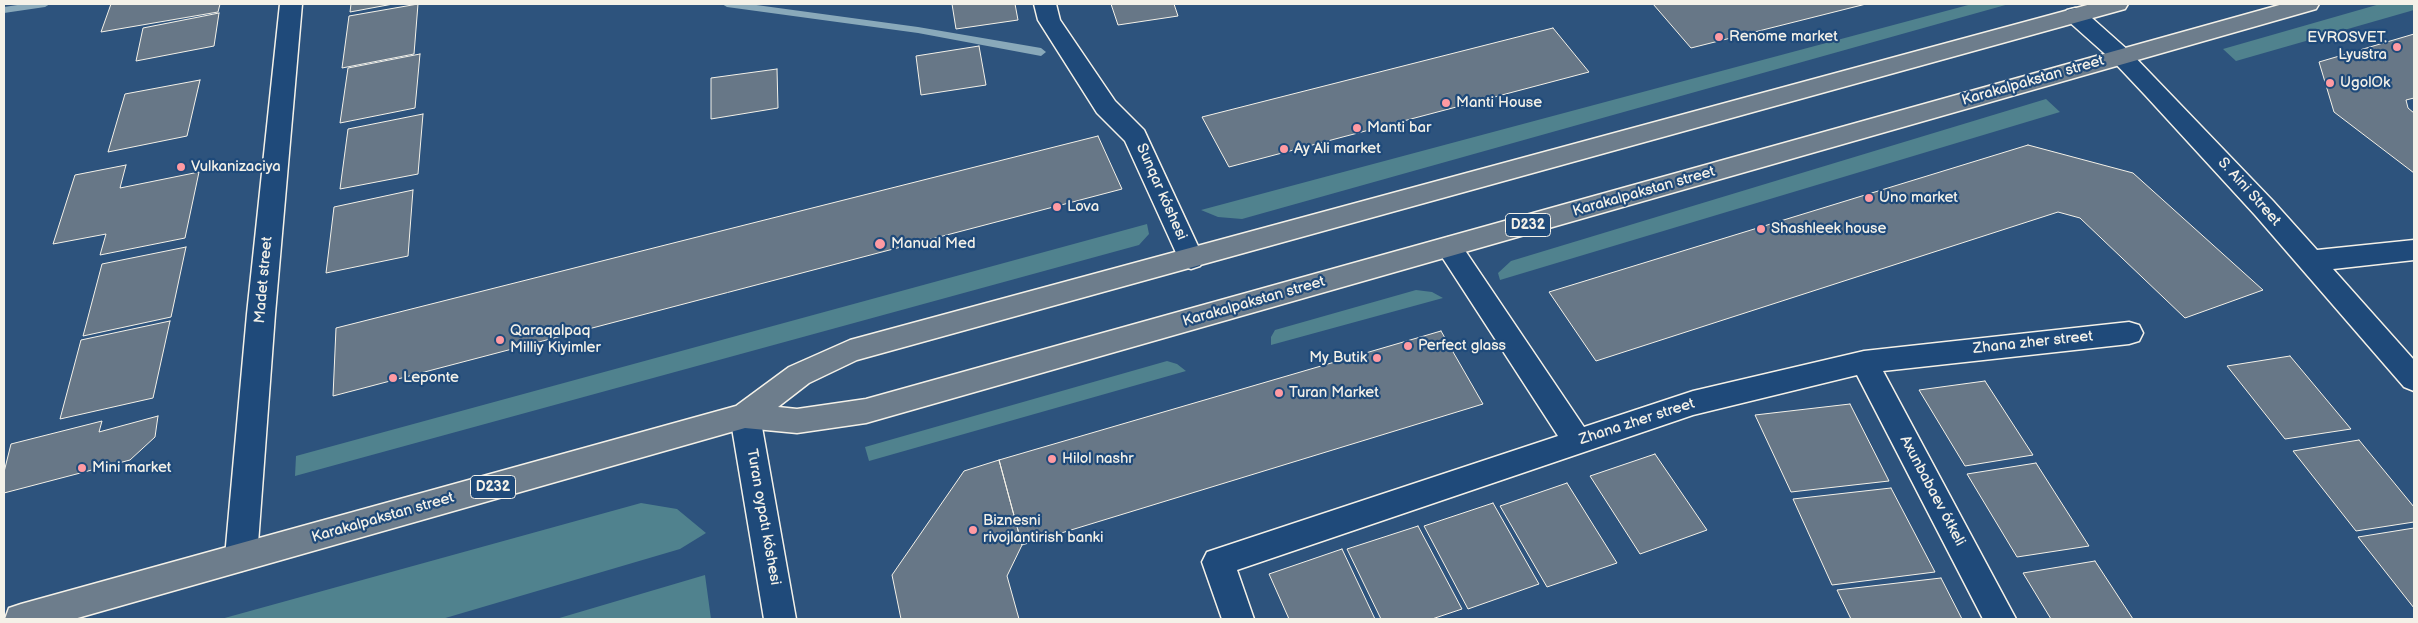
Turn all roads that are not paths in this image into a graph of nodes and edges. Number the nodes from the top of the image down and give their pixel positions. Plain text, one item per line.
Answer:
1 (291, 4) edge
2 (1045, 4) edge
3 (2117, 4) edge
4 (2308, 4) edge
5 (2075, 15) junction
6 (2122, 56) junction
7 (1449, 247) junction
8 (2414, 250) edge
9 (1191, 259) junction
10 (2311, 261) junction
11 (2129, 333) dead end
12 (1864, 362) junction
13 (2414, 378) edge
14 (745, 416) junction
15 (1578, 442) junction
16 (241, 558) junction
17 (21, 619) edge
18 (780, 619) edge
19 (1238, 619) edge
20 (2000, 619) edge

1 - 16 street, Madet street
2 - 9 street, Sunqar kóshesi
3 - 5 main road, Karakalpakstan street / D232
4 - 6 main road, Karakalpakstan street / D232
5 - 6 street, S. Aini Street
5 - 9 main road, Karakalpakstan street / D232
6 - 7 main road, Karakalpakstan street / D232
6 - 10 street, S. Aini Street
7 - 14 main road, Karakalpakstan street / D232
7 - 15 street
8 - 10 street
9 - 14 main road, Karakalpakstan street / D232
10 - 13 street, S. Aini Street
11 - 12 street, Zhana zher street
12 - 15 street, Zhana zher street
12 - 20 street, Axunbabaev ótkeli
14 - 16 main road, Karakalpakstan street / D232
14 - 18 street, Turan oypatı kóshesi
15 - 19 street, Zhana zher street
16 - 17 main road, Karakalpakstan street / D232

